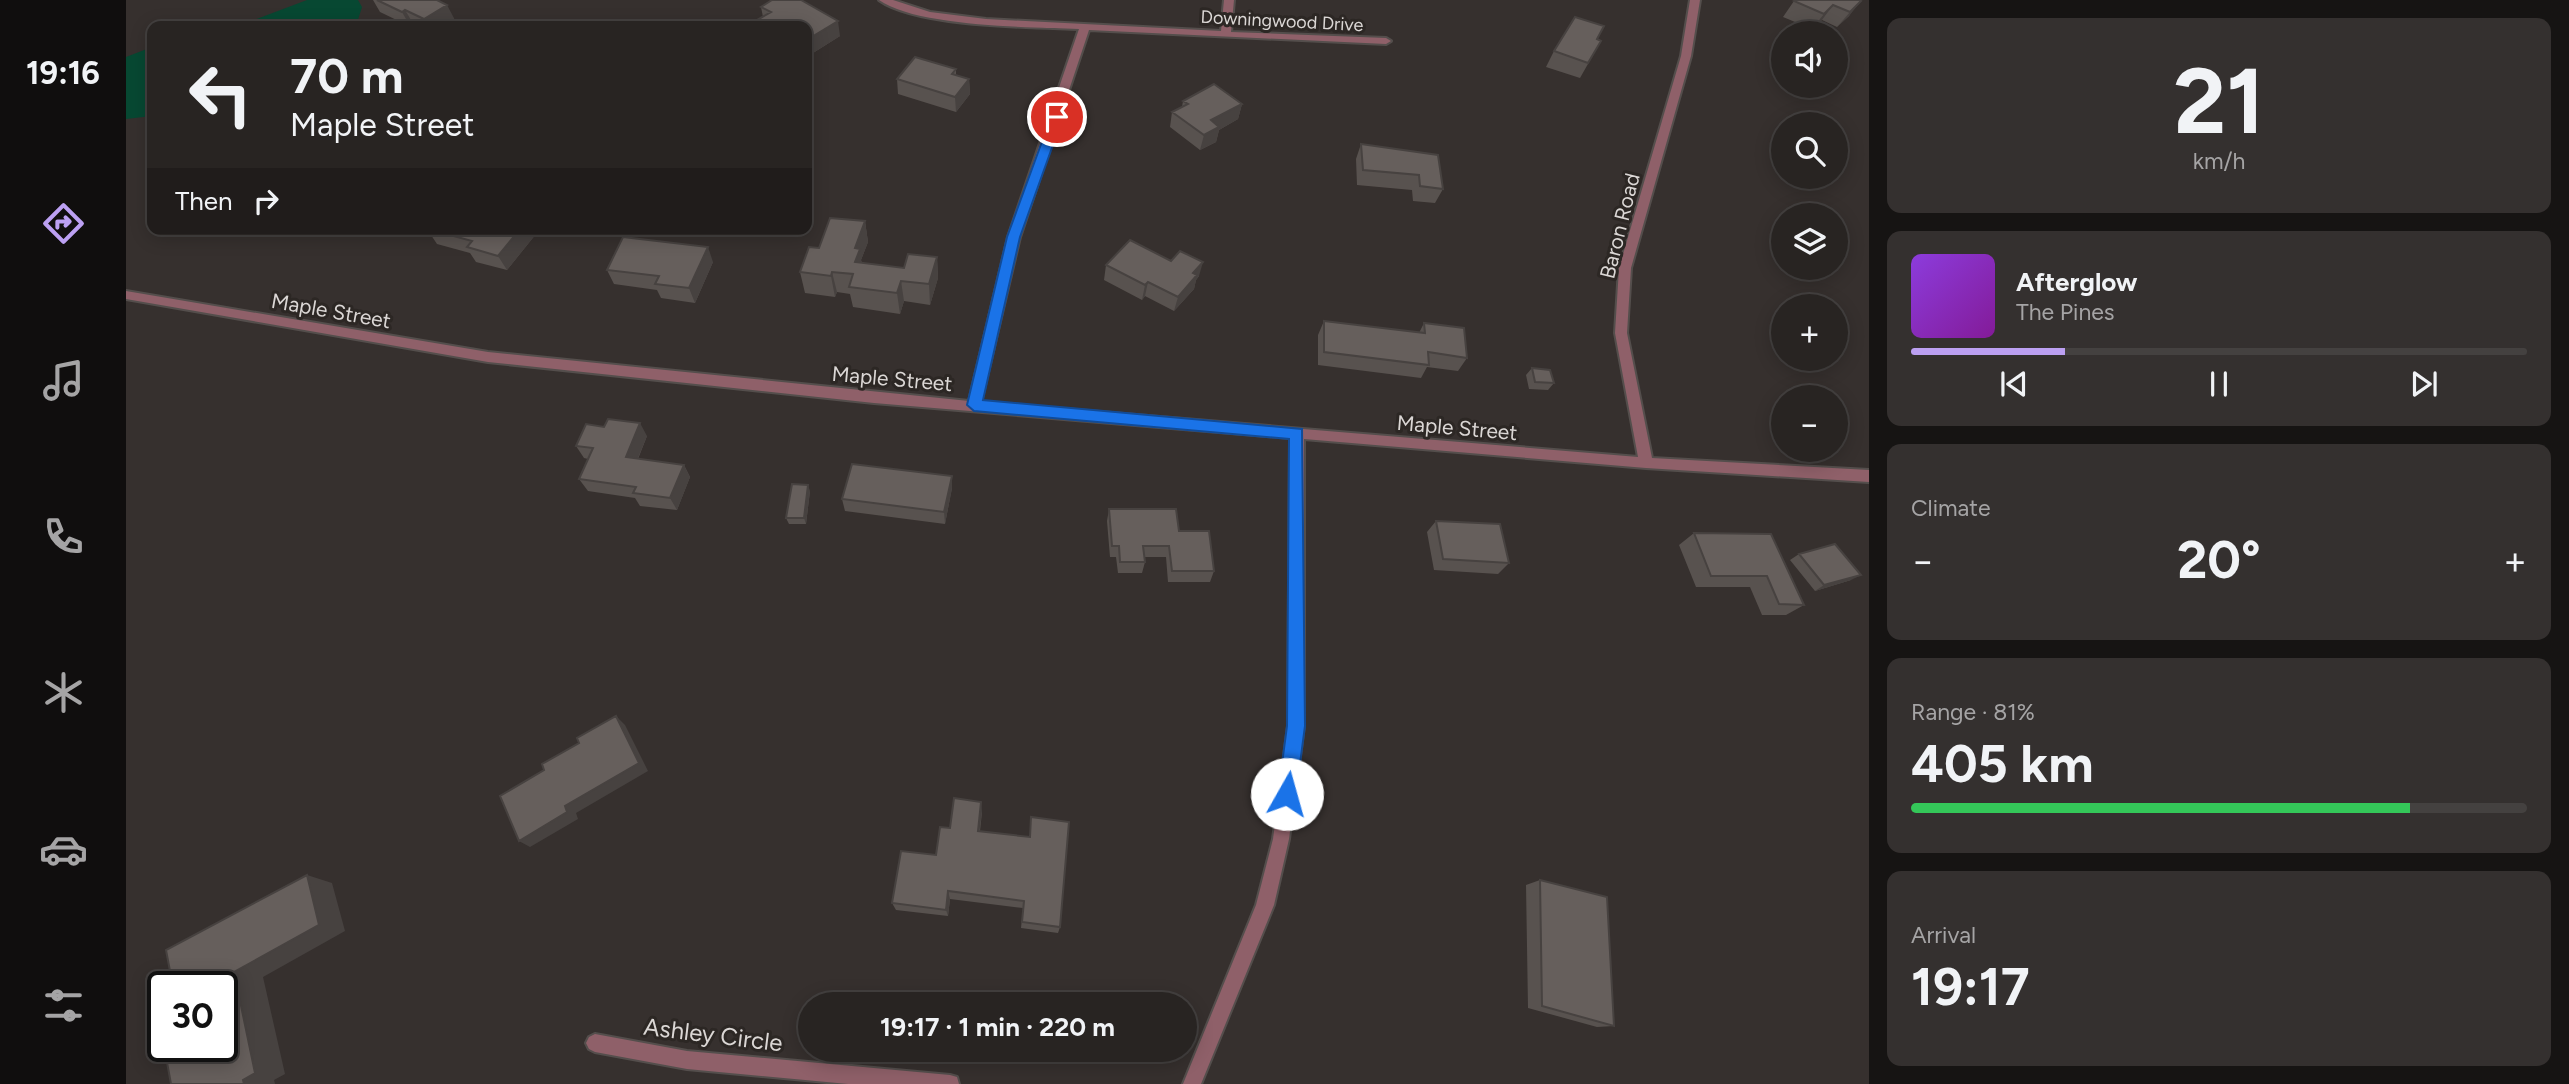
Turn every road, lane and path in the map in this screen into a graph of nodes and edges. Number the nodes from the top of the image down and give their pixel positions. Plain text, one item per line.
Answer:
1 (884, 0) edge
2 (1229, 0) edge
3 (1695, 0) edge
4 (1085, 27) junction
5 (1226, 34) junction
6 (1387, 41) dead end
7 (126, 295) edge
8 (974, 405) junction
9 (1297, 433) junction
10 (1646, 463) junction
11 (1869, 476) edge
12 (594, 1043) dead end
13 (950, 1084) edge
14 (1192, 1084) edge

1 - 4 street, Downingwood Drive
2 - 5 street
3 - 10 street, Baron Road
4 - 5 street, Downingwood Drive
4 - 8 street
5 - 6 street, Downingwood Drive
7 - 8 street, Maple Street
8 - 9 street, Maple Street
9 - 10 street, Maple Street
9 - 14 street
10 - 11 street, Maple Street
12 - 13 street, Ashley Circle

